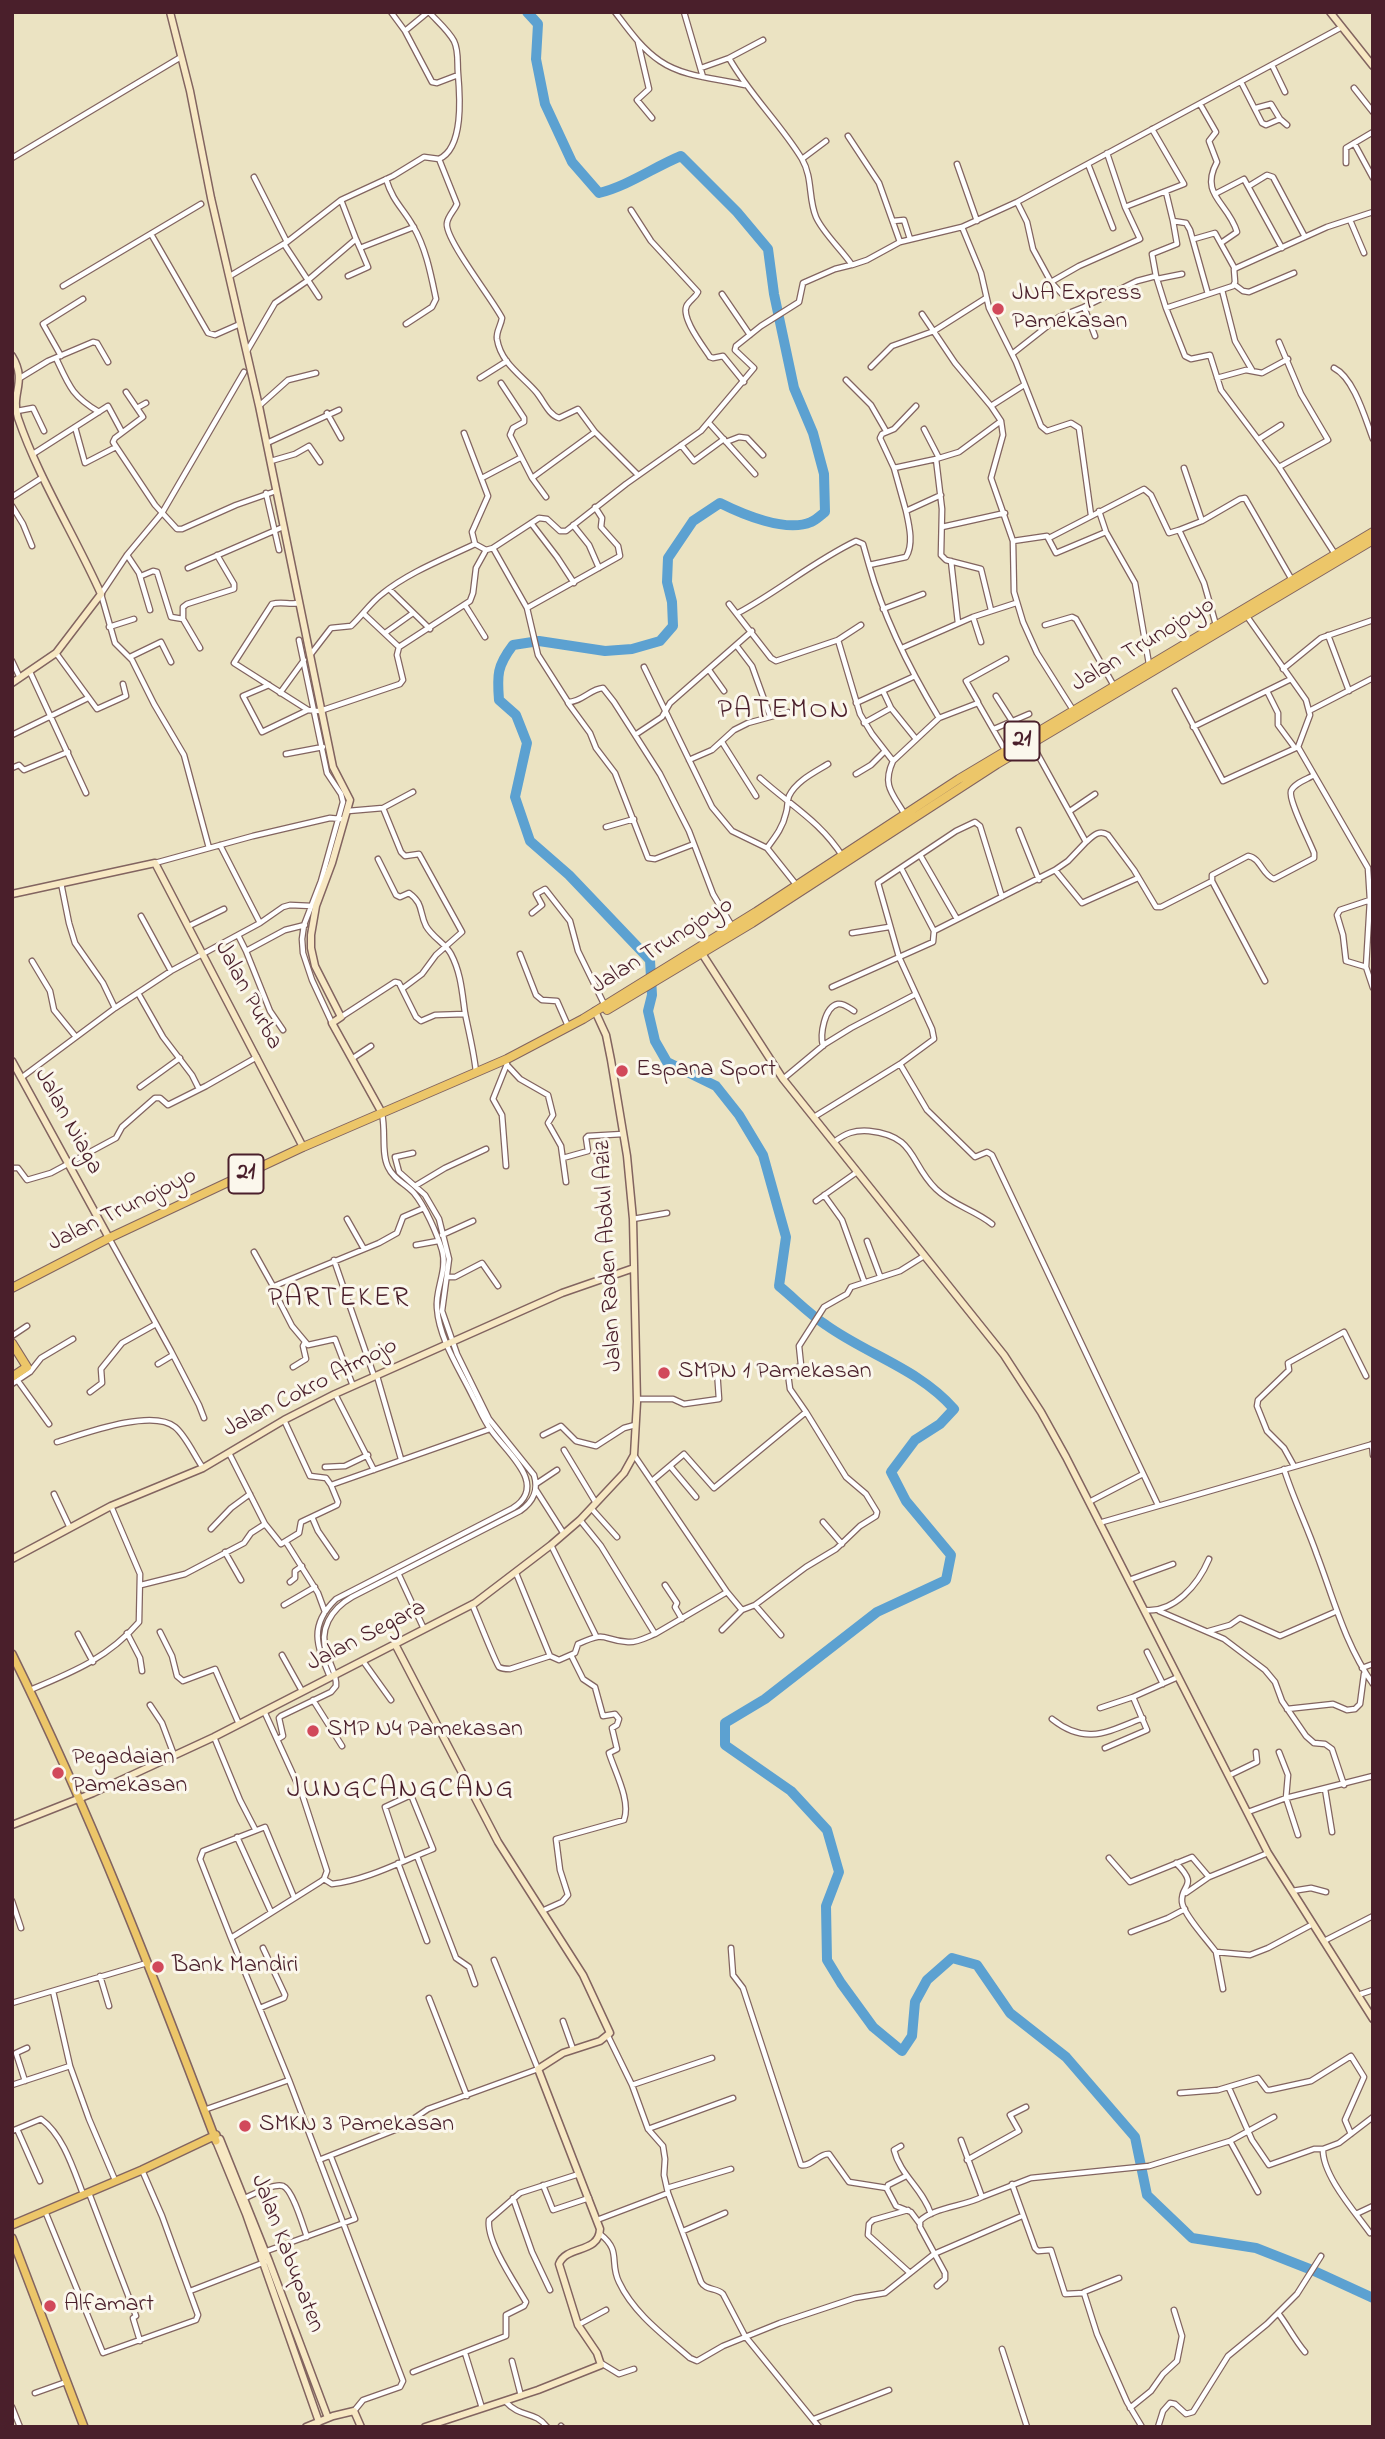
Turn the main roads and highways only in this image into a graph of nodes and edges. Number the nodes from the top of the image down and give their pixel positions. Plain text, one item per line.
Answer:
1 (1373, 532) edge
2 (1373, 540) edge
3 (1247, 616) junction
4 (1030, 740) junction
5 (844, 857) junction
6 (12, 1288) edge
7 (12, 1343) edge
8 (14, 1381) edge
9 (12, 1654) edge
10 (12, 2225) edge
11 (12, 2238) edge
12 (84, 2427) edge

1 - 3 highway, Jalan Trunojoyo / 21
2 - 3 highway, Jalan Trunojoyo / 21
3 - 4 highway, Jalan Trunojoyo / 21
3 - 4 highway, Jalan Trunojoyo / 21
4 - 5 highway, Jalan Trunojoyo / 21
4 - 5 highway, Jalan Trunojoyo / 21
5 - 6 highway, Jalan Trunojoyo / 21
7 - 8 highway
9 - 10 main road, Jalan Kabupaten
11 - 12 main road

